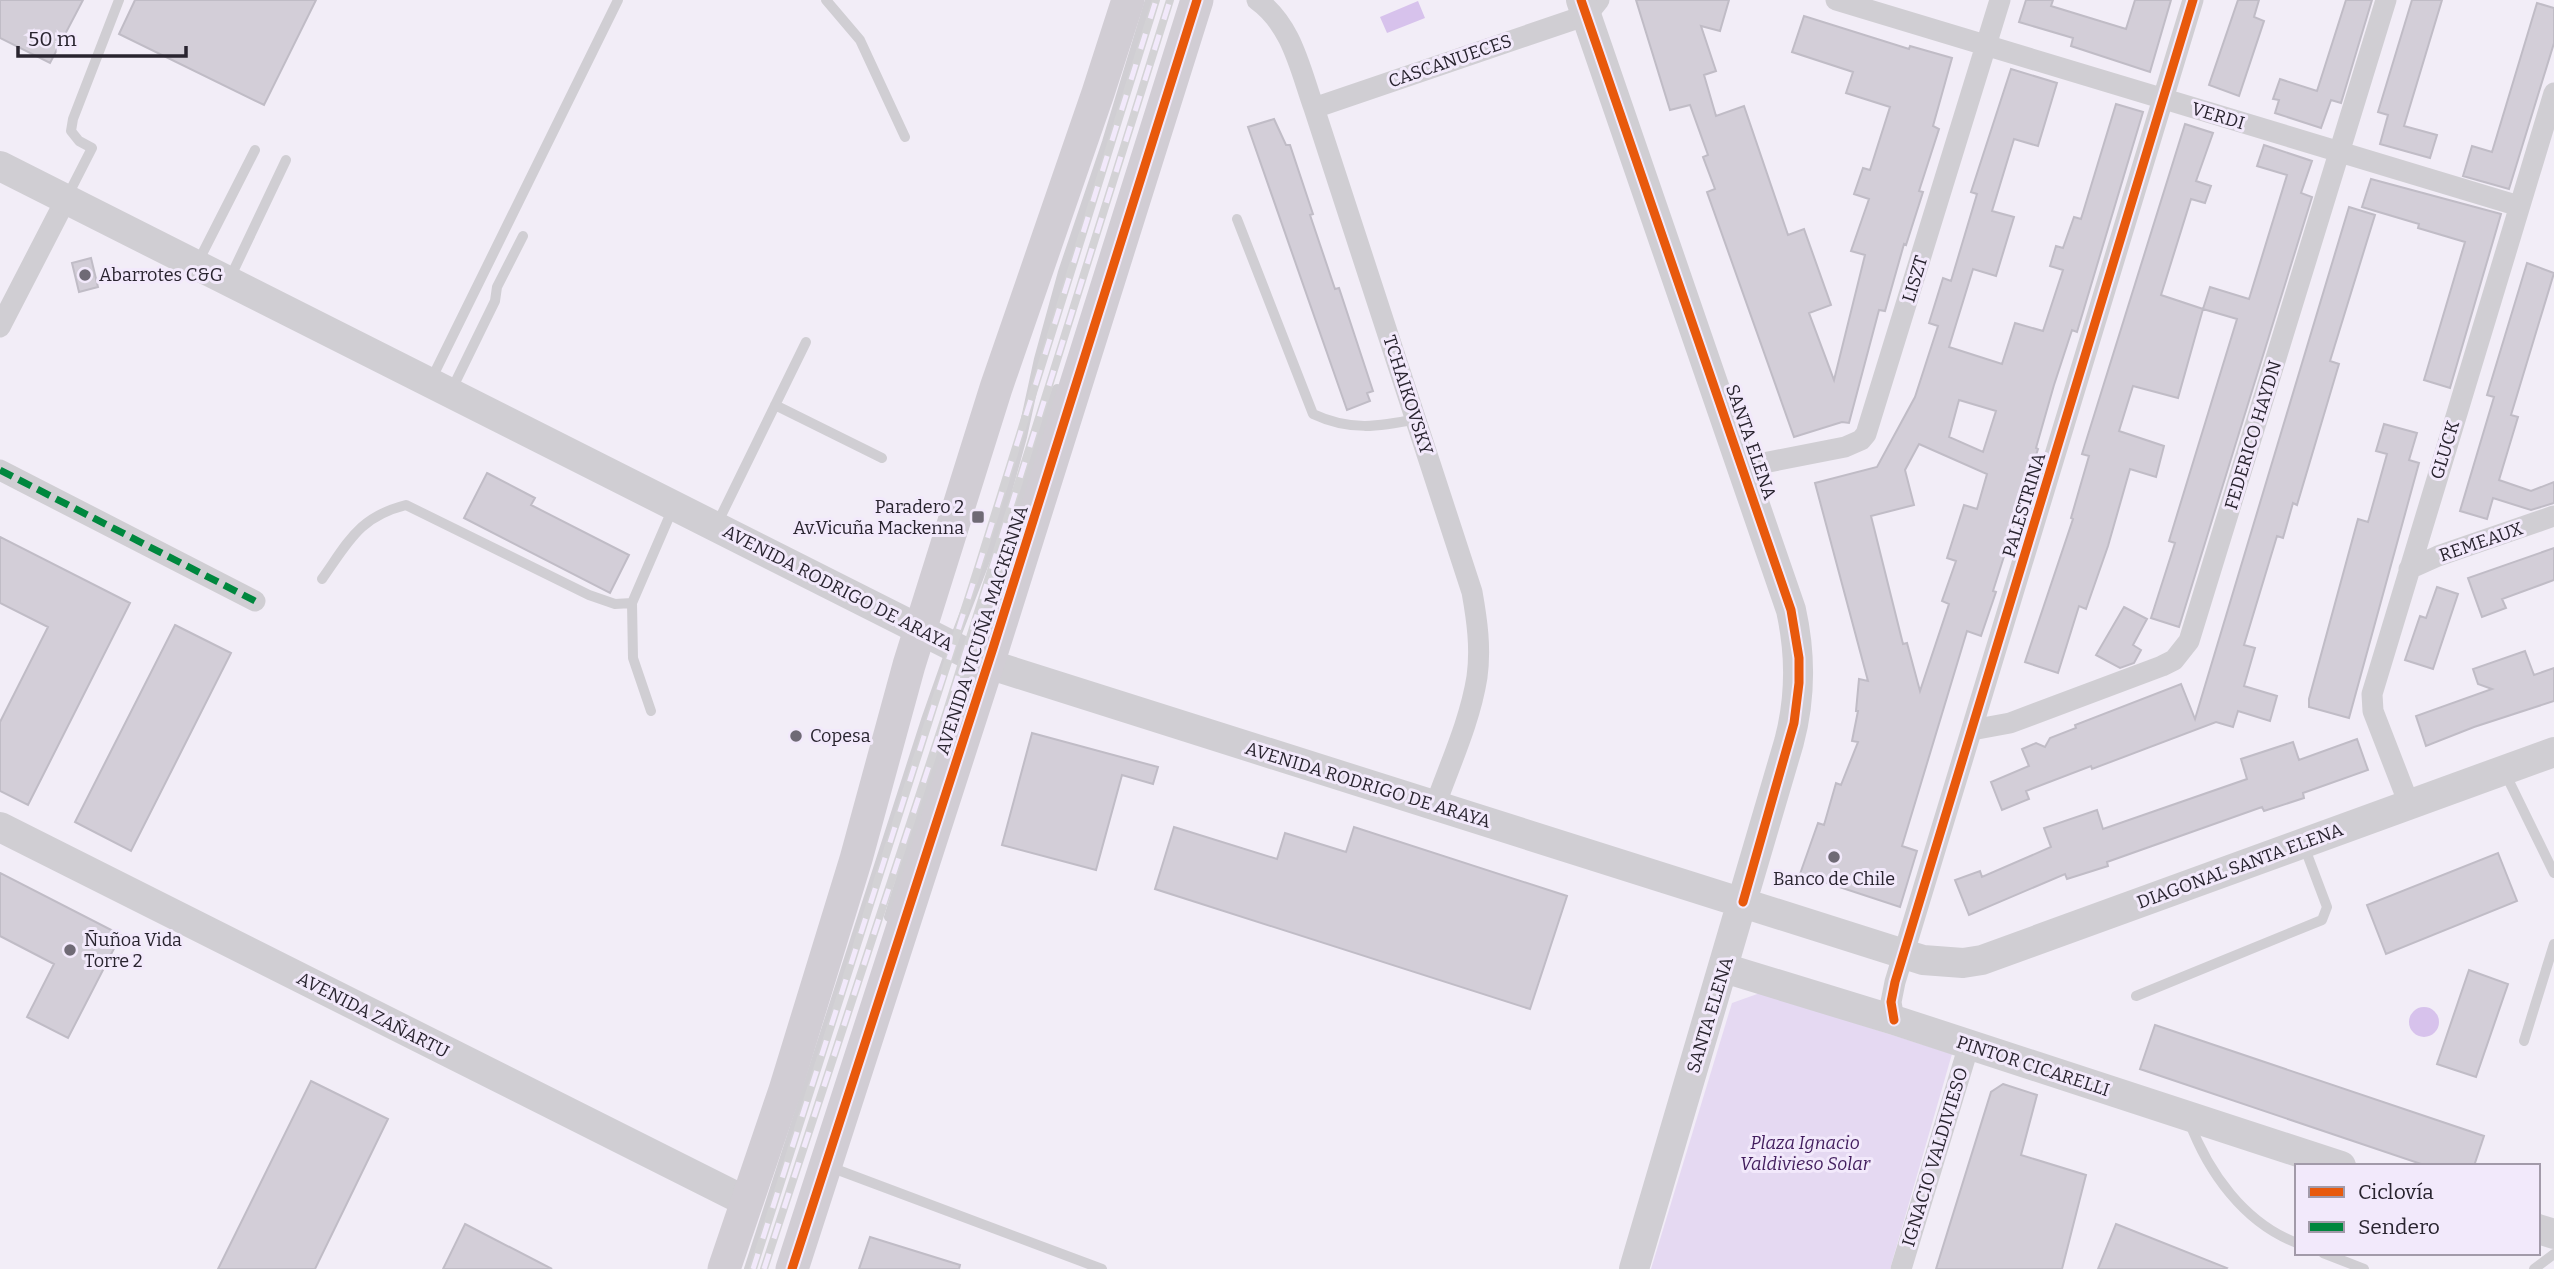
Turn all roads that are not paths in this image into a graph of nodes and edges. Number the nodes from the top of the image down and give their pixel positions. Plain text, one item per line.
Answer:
1 (119, 0) edge
2 (618, 0) edge
3 (826, 0) edge
4 (1128, 0) edge
5 (1150, 0) edge
6 (1197, 0) edge
7 (1256, 0) edge
8 (1836, 0) edge
9 (2000, 0) edge
10 (2193, 0) edge
11 (2386, 0) edge
12 (1589, 5) edge
13 (1987, 45) junction
14 (2554, 93) edge
15 (2164, 99) junction
16 (1314, 108) junction
17 (905, 138) dead end
18 (255, 150) dead end
19 (2340, 152) junction
20 (286, 160) dead end
21 (0, 166) edge
22 (66, 199) junction
23 (2519, 206) junction
24 (1237, 219) dead end
25 (523, 236) dead end
26 (197, 264) junction
27 (229, 280) junction
28 (0, 327) edge
29 (806, 342) dead end
30 (1060, 382) dead end
31 (440, 387) junction
32 (775, 405) junction
33 (1416, 419) junction
34 (882, 458) dead end
35 (1743, 467) junction
36 (0, 470) edge
37 (675, 505) junction
38 (2554, 516) edge
39 (716, 526) junction
40 (2409, 569) junction
41 (322, 579) dead end
42 (256, 601) dead end
43 (632, 603) junction
44 (920, 629) junction
45 (970, 655) junction
46 (650, 711) dead end
47 (1972, 730) junction
48 (2554, 752) edge
49 (2504, 770) junction
50 (2409, 804) junction
51 (1436, 806) junction
52 (0, 827) edge
53 (2303, 843) junction
54 (2554, 873) edge
55 (1743, 902) junction
56 (884, 931) dead end
57 (2554, 944) edge
58 (1913, 957) junction
59 (1724, 968) junction
60 (2136, 996) dead end
61 (1894, 1020) junction
62 (2524, 1041) dead end
63 (1969, 1045) junction
64 (2188, 1117) junction
65 (2335, 1164) edge
66 (824, 1165) junction
67 (747, 1202) junction
68 (2295, 1242) edge
69 (2554, 1254) edge
70 (2328, 1255) edge
71 (724, 1269) edge
72 (749, 1269) edge
73 (792, 1269) edge
74 (1102, 1269) edge
75 (1634, 1269) edge
76 (1901, 1269) edge
77 (2364, 1269) edge
78 (2534, 1269) edge

1 - 22 lane
2 - 31 lane
3 - 17 lane
4 - 44 main road
5 - 45 lane
6 - 45 main road, AVENIDA VICUÑA MACKENNA
7 - 16 street, TCHAIKOVSKY
8 - 13 street, VERDI
9 - 13 street, LISZT
10 - 15 street, PALESTRINA
11 - 19 street, FEDERICO HAYDN
12 - 16 street, CASCANUECES
12 - 35 main road, SANTA ELENA
13 - 15 street, VERDI
13 - 35 street, LISZT
14 - 23 street, GLUCK
15 - 19 street, VERDI
15 - 47 street, PALESTRINA
16 - 33 street, TCHAIKOVSKY
18 - 26 lane
19 - 23 street, VERDI
19 - 47 street, FEDERICO HAYDN
20 - 27 lane
21 - 22 main road, AVENIDA RODRIGO DE ARAYA
22 - 26 main road, AVENIDA RODRIGO DE ARAYA
22 - 28 street
23 - 40 street, GLUCK
24 - 33 lane
25 - 31 lane
26 - 27 main road, AVENIDA RODRIGO DE ARAYA
27 - 31 main road, AVENIDA RODRIGO DE ARAYA
29 - 32 lane
30 - 45 lane
31 - 37 main road, AVENIDA RODRIGO DE ARAYA
32 - 34 lane
32 - 39 lane
33 - 51 street, TCHAIKOVSKY
35 - 55 main road, SANTA ELENA
36 - 42 street
37 - 39 main road, AVENIDA RODRIGO DE ARAYA
37 - 43 lane
38 - 40 street, REMEAUX
39 - 44 main road, AVENIDA RODRIGO DE ARAYA
40 - 50 street, GLUCK
41 - 43 lane
43 - 46 lane
44 - 45 main road, AVENIDA RODRIGO DE ARAYA
44 - 67 main road
45 - 51 main road, AVENIDA RODRIGO DE ARAYA
45 - 56 lane
45 - 66 main road, AVENIDA VICUÑA MACKENNA
45 - 72 lane
47 - 58 street, PALESTRINA
48 - 49 main road, DIAGONAL SANTA ELENA
49 - 50 main road, DIAGONAL SANTA ELENA
49 - 54 lane
50 - 53 main road, DIAGONAL SANTA ELENA
51 - 55 main road, AVENIDA RODRIGO DE ARAYA
52 - 67 main road, AVENIDA ZAÑARTU
53 - 58 main road, DIAGONAL SANTA ELENA
53 - 60 lane
55 - 58 main road, AVENIDA RODRIGO DE ARAYA
55 - 59 main road, SANTA ELENA
57 - 62 lane
58 - 61 street, PALESTRINA
59 - 61 main road, PINTOR CICARELLI
59 - 75 main road, SANTA ELENA
61 - 63 main road, PINTOR CICARELLI
63 - 64 main road, PINTOR CICARELLI
63 - 76 street, IGNACIO VALDIVIESO
64 - 65 main road, PINTOR CICARELLI
64 - 68 lane
66 - 73 main road, AVENIDA VICUÑA MACKENNA
66 - 74 lane
67 - 71 main road
69 - 78 lane
70 - 77 lane

